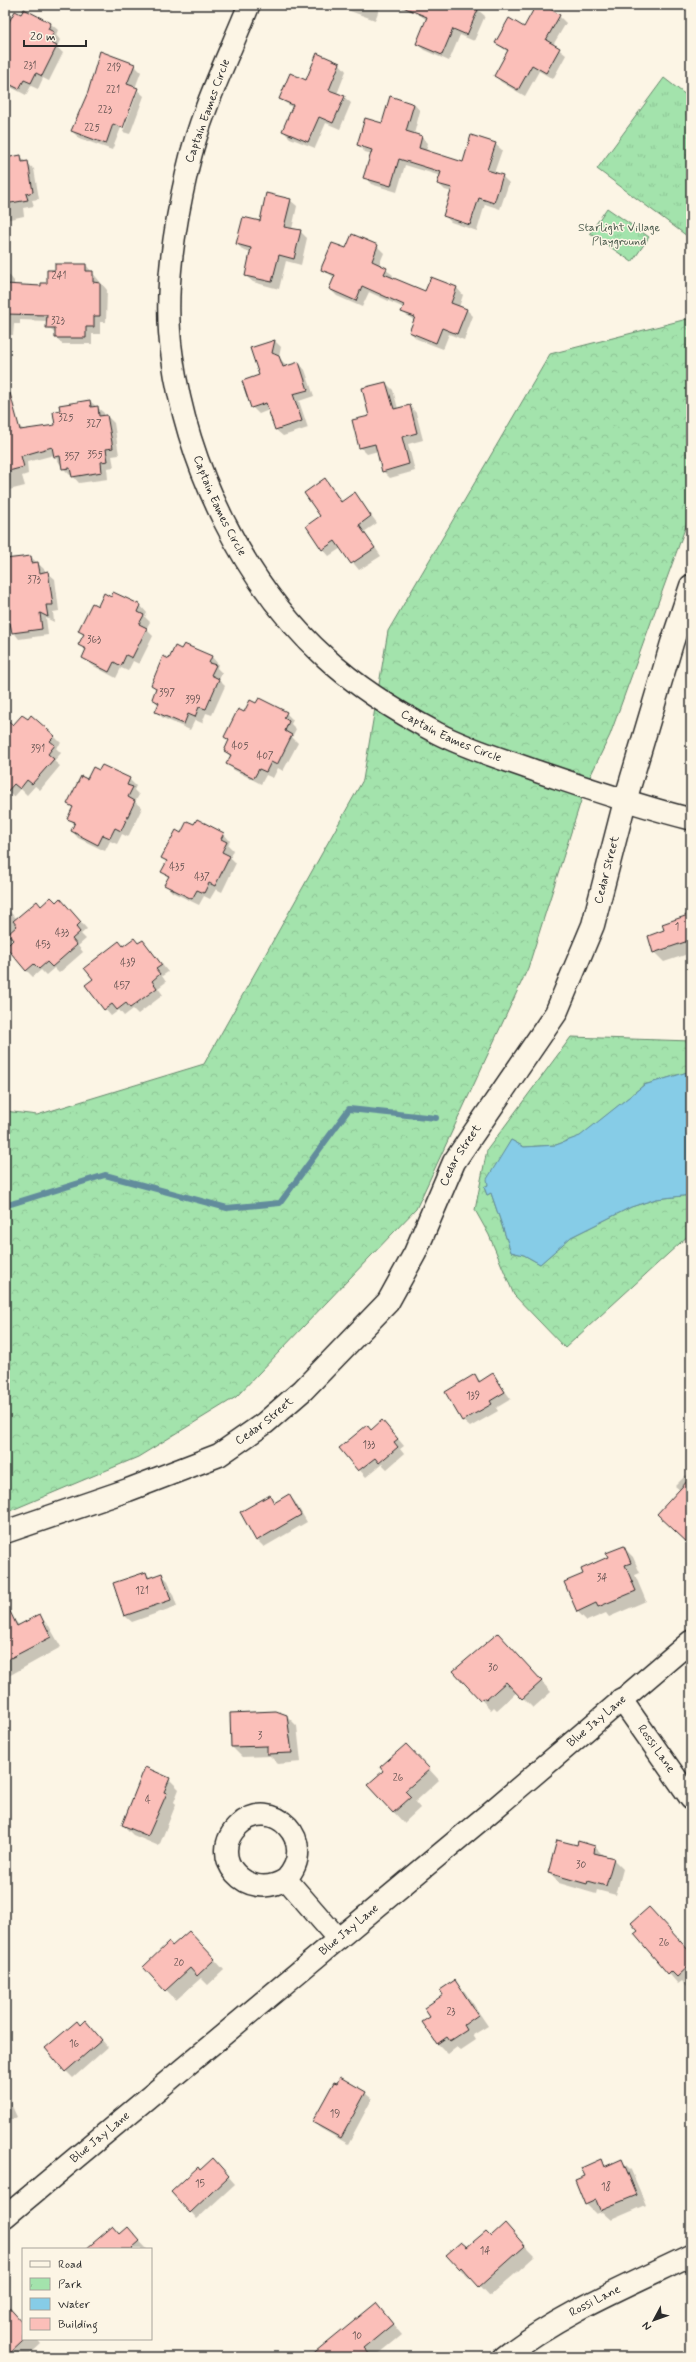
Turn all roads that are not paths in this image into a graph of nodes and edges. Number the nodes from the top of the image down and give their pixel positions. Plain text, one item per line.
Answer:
1 (249, 5) edge
2 (691, 586) edge
3 (625, 801) junction
4 (691, 818) edge
5 (5, 1532) edge
6 (691, 1641) edge
7 (621, 1699) junction
8 (691, 1799) edge
9 (286, 1879) dead end
10 (338, 1939) junction
11 (5, 2217) edge
12 (691, 2255) edge
13 (504, 2357) edge

1 - 3 street, Captain Eames Circle
2 - 3 street, Cedar Street
3 - 4 street, Captain Eames Circle
3 - 5 street, Cedar Street
6 - 7 street, Blue Jay Lane
7 - 8 street, Rossi Lane
7 - 10 street, Blue Jay Lane
9 - 10 street
10 - 11 street, Blue Jay Lane
12 - 13 street, Rossi Lane

